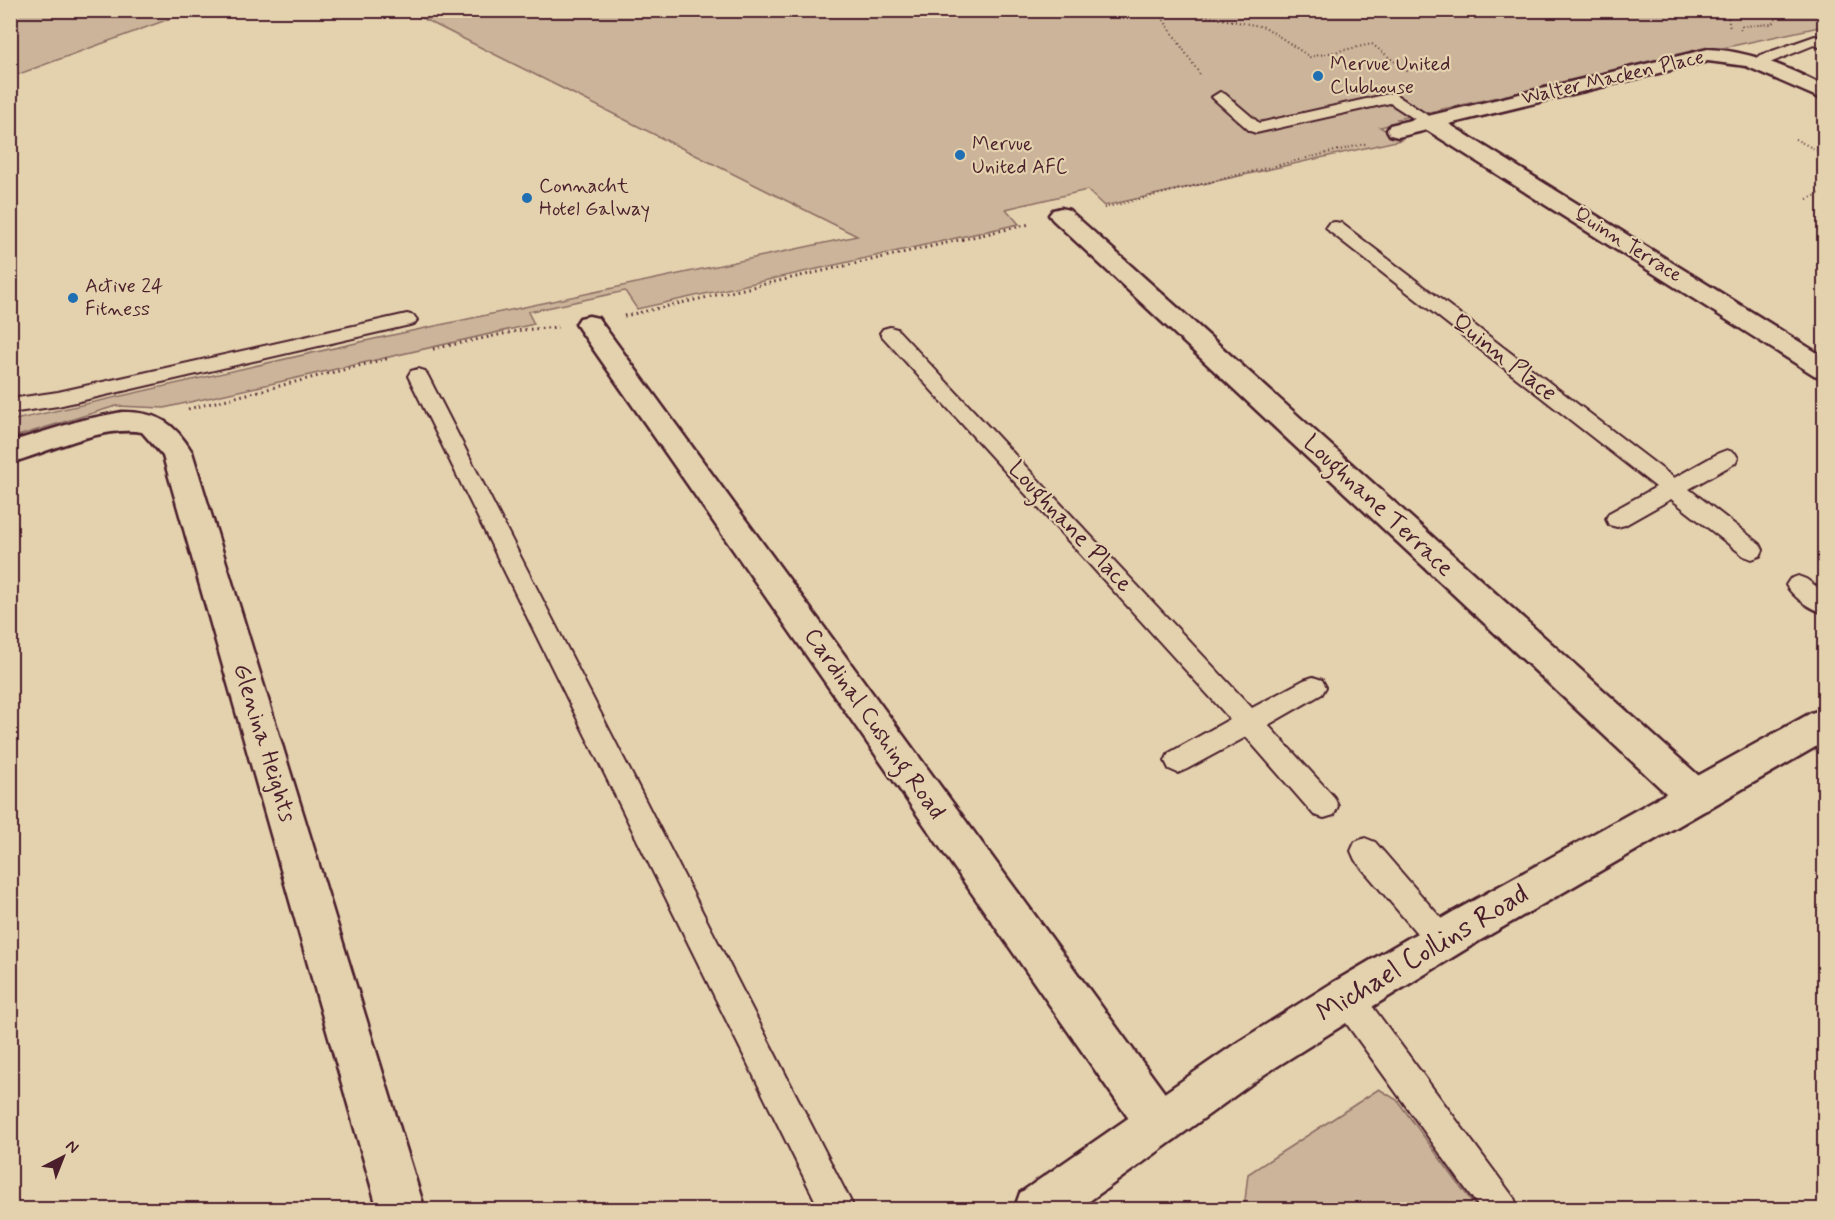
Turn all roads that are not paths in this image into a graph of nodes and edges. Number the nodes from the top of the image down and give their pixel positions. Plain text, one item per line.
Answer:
1 (1824, 45) edge
2 (1757, 64) junction
3 (1824, 94) edge
4 (1220, 97) road end
5 (1430, 122) junction
6 (1398, 130) road end
7 (1061, 215) road end
8 (1335, 227) dead end
9 (407, 320) dead end
10 (590, 324) road end
11 (890, 333) dead end
12 (1824, 369) edge
13 (418, 376) dead end
14 (10, 406) edge
15 (10, 453) edge
16 (1727, 458) dead end
17 (1672, 489) junction
18 (1617, 519) dead end
19 (1752, 550) dead end
20 (1798, 585) dead end
21 (1824, 604) edge
22 (1313, 687) dead end
23 (1249, 722) junction
24 (1824, 724) edge
25 (1178, 760) dead end
26 (1696, 798) junction
27 (1323, 806) dead end
28 (1365, 851) dead end
29 (1442, 941) junction
30 (1347, 998) junction
31 (1159, 1123) junction
32 (402, 1209) edge
33 (838, 1209) edge
34 (1037, 1209) edge
35 (1502, 1209) edge

1 - 2 lane
2 - 3 street, Walter Macken Place
2 - 5 street, Walter Macken Place
4 - 5 lane
5 - 6 street, Walter Macken Place
5 - 12 street, Quinn Terrace
7 - 26 street, Loughnane Terrace
8 - 17 lane, Quinn Place
9 - 14 lane
10 - 31 street, Cardinal Cushing Road
11 - 23 lane, Loughnane Place
13 - 33 lane
15 - 32 street, Glenina Heights
16 - 17 lane
17 - 18 lane
17 - 19 lane, Quinn Place
20 - 21 lane
22 - 23 lane
23 - 25 lane
23 - 27 lane, Loughnane Place
24 - 26 street, Michael Collins Road
26 - 29 street, Michael Collins Road
28 - 29 lane
29 - 30 street, Michael Collins Road
30 - 31 street, Michael Collins Road
30 - 35 lane
31 - 34 street, Michael Collins Road

